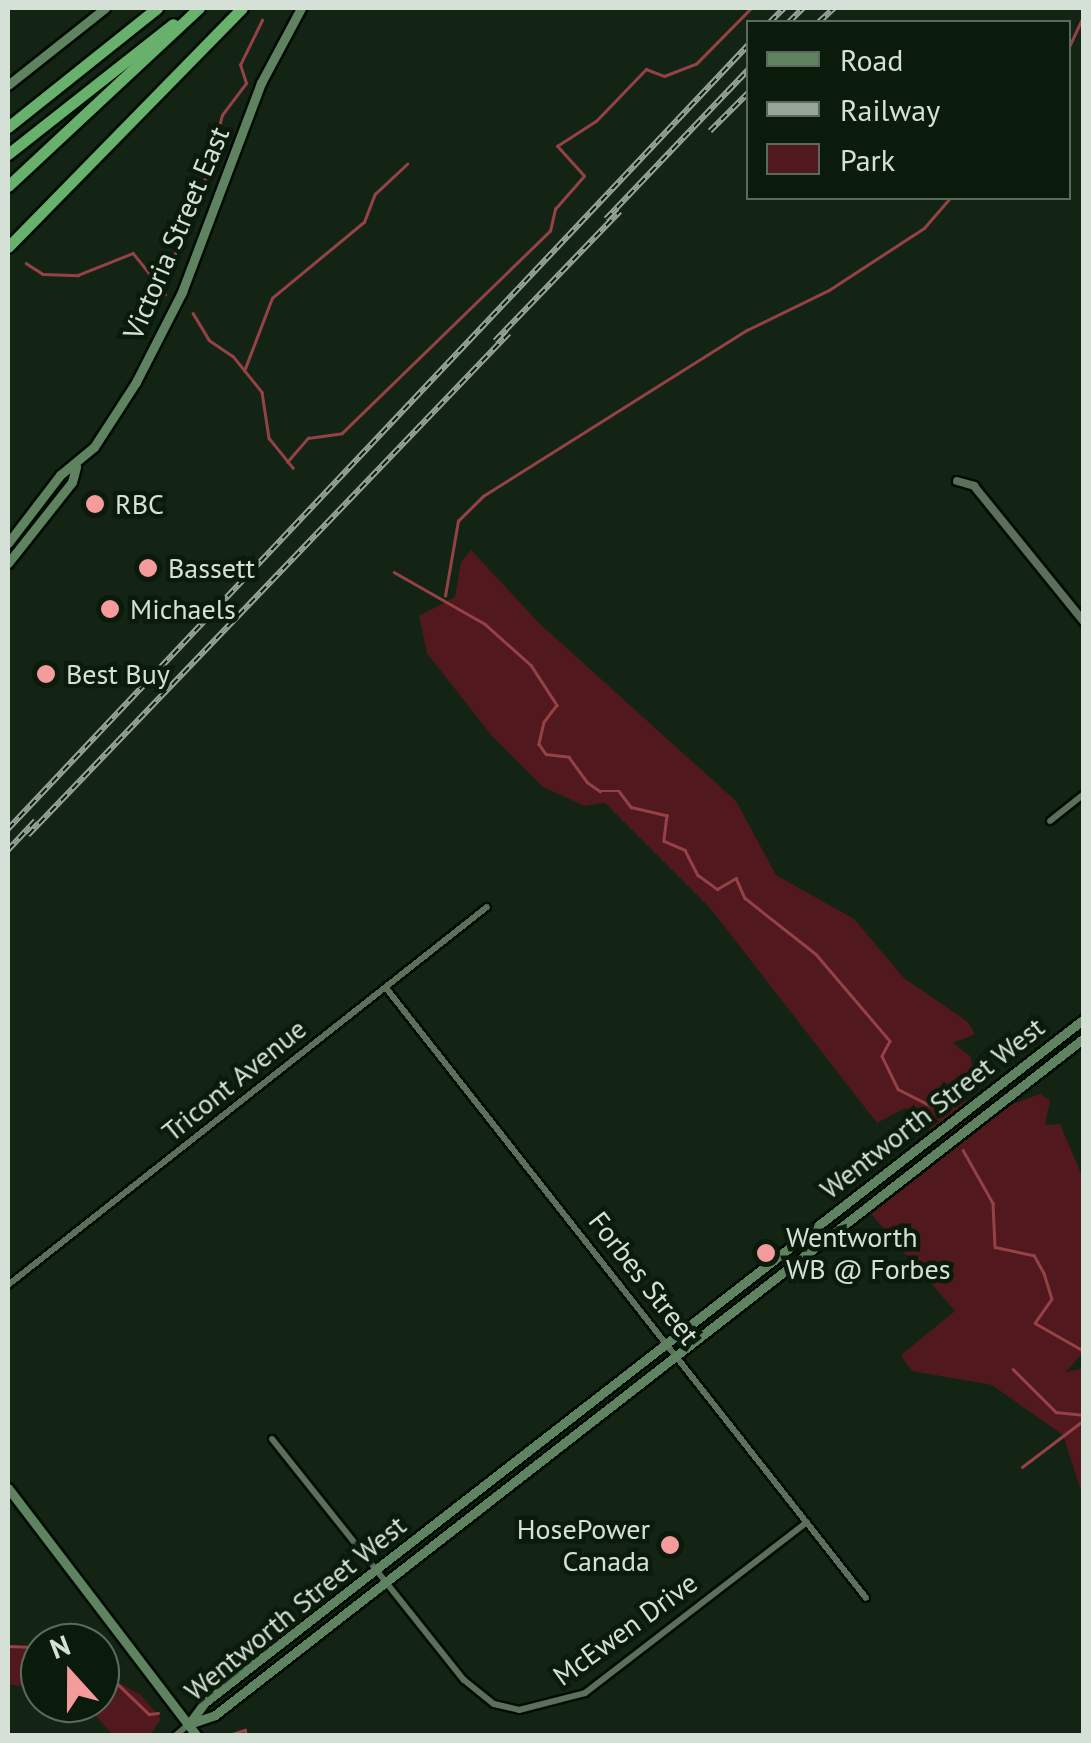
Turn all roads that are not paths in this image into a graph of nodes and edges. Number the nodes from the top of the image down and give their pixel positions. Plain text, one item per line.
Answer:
1 (105, 8) edge
2 (157, 8) edge
3 (196, 8) edge
4 (242, 8) edge
5 (302, 8) edge
6 (8, 84) edge
7 (8, 127) edge
8 (8, 154) edge
9 (8, 186) edge
10 (8, 246) edge
11 (76, 466) junction
12 (957, 481) dead end
13 (8, 543) edge
14 (8, 563) edge
15 (1084, 622) edge
16 (1084, 794) edge
17 (1050, 820) dead end
18 (487, 907) dead end
19 (386, 988) junction
20 (1084, 1018) edge
21 (1084, 1038) edge
22 (8, 1285) edge
23 (667, 1344) junction
24 (677, 1355) junction
25 (272, 1439) dead end
26 (8, 1488) edge
27 (807, 1522) junction
28 (374, 1571) junction
29 (384, 1582) junction
30 (866, 1598) dead end
31 (189, 1724) junction
32 (176, 1736) edge
33 (197, 1736) edge

1 - 6 main road
2 - 7 highway
3 - 8 highway
3 - 9 highway
4 - 10 highway
5 - 11 main road, Victoria Street East
11 - 13 main road, Victoria Street East
11 - 14 main road, Victoria Street East
12 - 15 street
16 - 17 street
18 - 19 street, Tricont Avenue
19 - 22 street, Tricont Avenue
19 - 23 street, Forbes Street
20 - 23 main road, Wentworth Street West
21 - 24 main road, Wentworth Street West
23 - 24 street, Forbes Street
23 - 28 main road, Wentworth Street West
24 - 27 street, Forbes Street
24 - 29 main road, Wentworth Street West
25 - 28 street, McEwen Drive
26 - 31 main road
27 - 29 street, McEwen Drive
27 - 30 street, Forbes Street
28 - 29 street, McEwen Drive
28 - 31 main road, Wentworth Street West
29 - 31 main road, Wentworth Street West
31 - 32 street
31 - 33 main road

